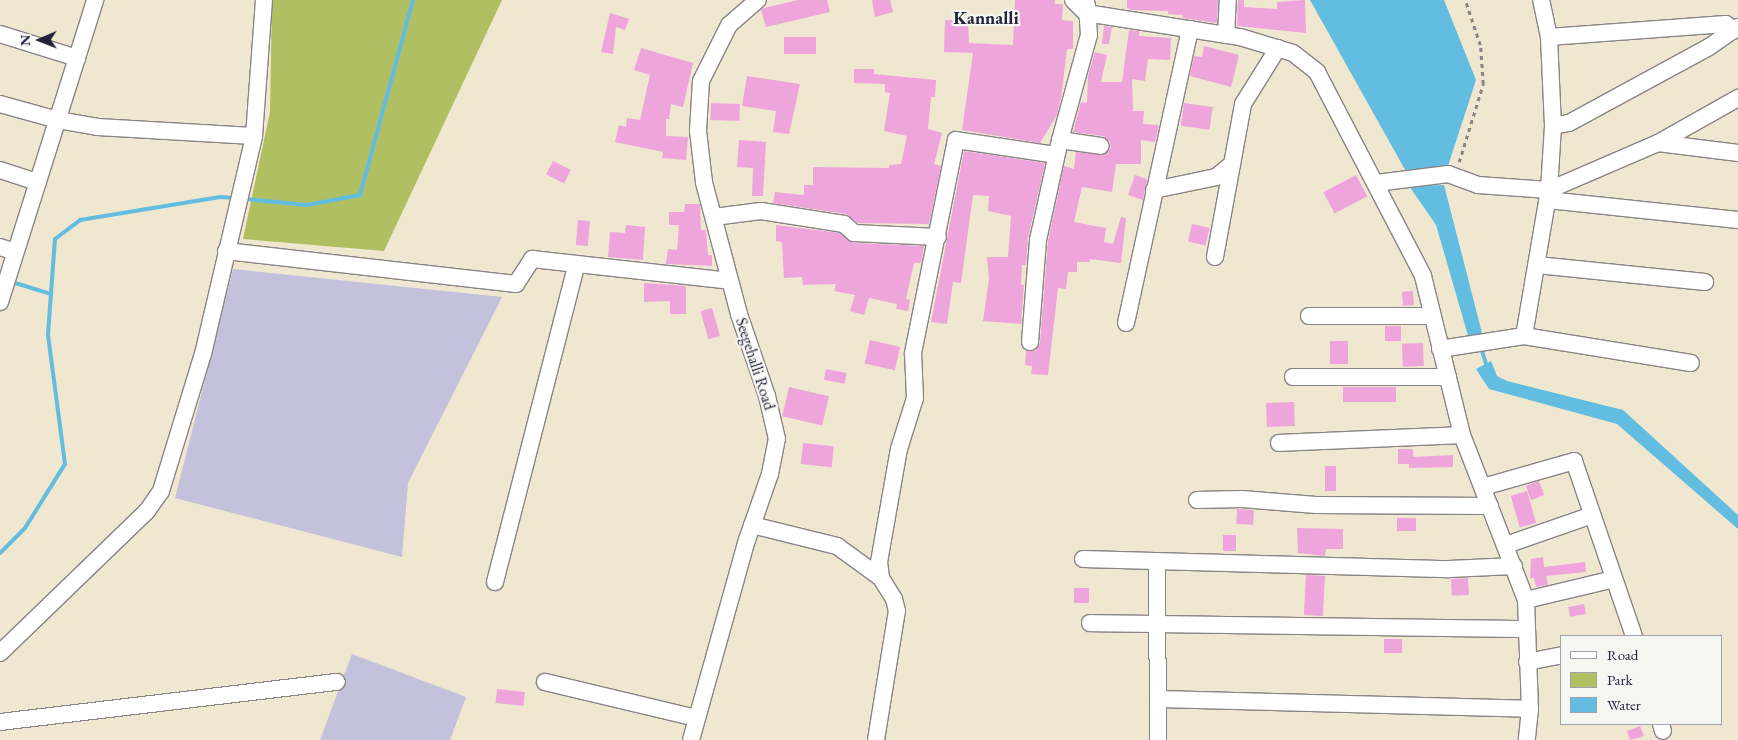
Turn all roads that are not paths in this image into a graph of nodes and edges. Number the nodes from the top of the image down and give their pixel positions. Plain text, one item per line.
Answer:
1 (95, 0) edge
2 (264, 0) edge
3 (758, 0) edge
4 (1073, 0) edge
5 (1228, 0) edge
6 (1541, 0) edge
7 (1087, 6) edge
8 (1190, 29) junction
9 (1735, 29) edge
10 (0, 34) edge
11 (1226, 35) junction
12 (1549, 37) junction
13 (1278, 48) junction
14 (77, 58) junction
15 (1738, 98) edge
16 (0, 104) edge
17 (58, 120) junction
18 (1553, 126) junction
19 (254, 136) junction
20 (1658, 143) junction
21 (1101, 146) dead end
22 (1058, 148) junction
23 (1738, 153) edge
24 (1232, 164) junction
25 (0, 170) edge
26 (38, 182) junction
27 (1376, 183) junction
28 (1154, 190) junction
29 (1549, 195) junction
30 (714, 218) junction
31 (1738, 220) edge
32 (938, 238) junction
33 (8, 250) edge
34 (226, 251) junction
35 (1215, 257) dead end
36 (1537, 265) junction
37 (576, 266) junction
38 (730, 281) junction
39 (1705, 282) dead end
40 (4, 287) edge
41 (1309, 316) dead end
42 (1432, 316) junction
43 (1126, 323) dead end
44 (1524, 336) junction
45 (1030, 342) dead end
46 (1440, 349) junction
47 (1691, 362) dead end
48 (1293, 377) dead end
49 (1448, 377) junction
50 (1462, 435) junction
51 (1279, 443) dead end
52 (1483, 487) junction
53 (1197, 500) dead end
54 (1490, 506) junction
55 (1592, 515) junction
56 (752, 526) junction
57 (1506, 545) junction
58 (1083, 559) dead end
59 (1157, 561) junction
60 (1514, 566) junction
61 (881, 578) junction
62 (1614, 579) junction
63 (495, 582) dead end
64 (1526, 600) junction
65 (1090, 624) dead end
66 (1157, 627) junction
67 (1527, 630) junction
68 (1634, 635) edge
69 (0, 653) edge
70 (1560, 656) edge
71 (1527, 662) junction
72 (337, 682) dead end
73 (545, 682) dead end
74 (1158, 699) junction
75 (1530, 709) junction
76 (696, 718) junction
77 (0, 722) edge
78 (691, 740) edge
79 (876, 740) edge
80 (1158, 740) edge
81 (1527, 740) edge

1 - 14 street
2 - 19 street
3 - 30 street, Seegehalli Road
4 - 7 street
5 - 11 street
6 - 12 street
7 - 8 street
7 - 22 street
8 - 11 street
8 - 28 street
9 - 12 street
9 - 18 street
10 - 14 street
11 - 13 street
12 - 18 street
13 - 24 street
13 - 27 street
14 - 17 street
15 - 20 street
16 - 17 street
17 - 19 street
17 - 26 street
18 - 29 street
19 - 34 street
20 - 23 street
20 - 29 street
21 - 22 street
22 - 32 street
22 - 45 street
24 - 28 street
24 - 35 street
25 - 26 street
26 - 33 street
27 - 29 street
27 - 42 street
28 - 43 street
29 - 31 street
29 - 36 street
30 - 32 street
30 - 38 street, Seegehalli Road
32 - 61 street
33 - 40 street
34 - 37 street
34 - 69 street
36 - 39 street
36 - 44 street
37 - 38 street
37 - 63 street
38 - 56 street, Seegehalli Road
41 - 42 street
42 - 46 street
44 - 46 street
44 - 47 street
46 - 49 street
48 - 49 street
49 - 50 street
50 - 51 street
50 - 52 street
52 - 54 street
52 - 55 street
53 - 54 street
54 - 57 street
55 - 57 street
55 - 62 street
56 - 61 street
56 - 76 street, Seegehalli Road
57 - 60 street
58 - 59 street
59 - 60 street
59 - 66 street
60 - 64 street
61 - 79 street
62 - 64 street
62 - 68 street
64 - 67 street
65 - 66 street
66 - 67 street
66 - 74 street
67 - 71 street
70 - 71 street
71 - 75 street
72 - 77 street
73 - 76 street
74 - 75 street
74 - 80 street
75 - 81 street
76 - 78 street, Seegehalli Road

